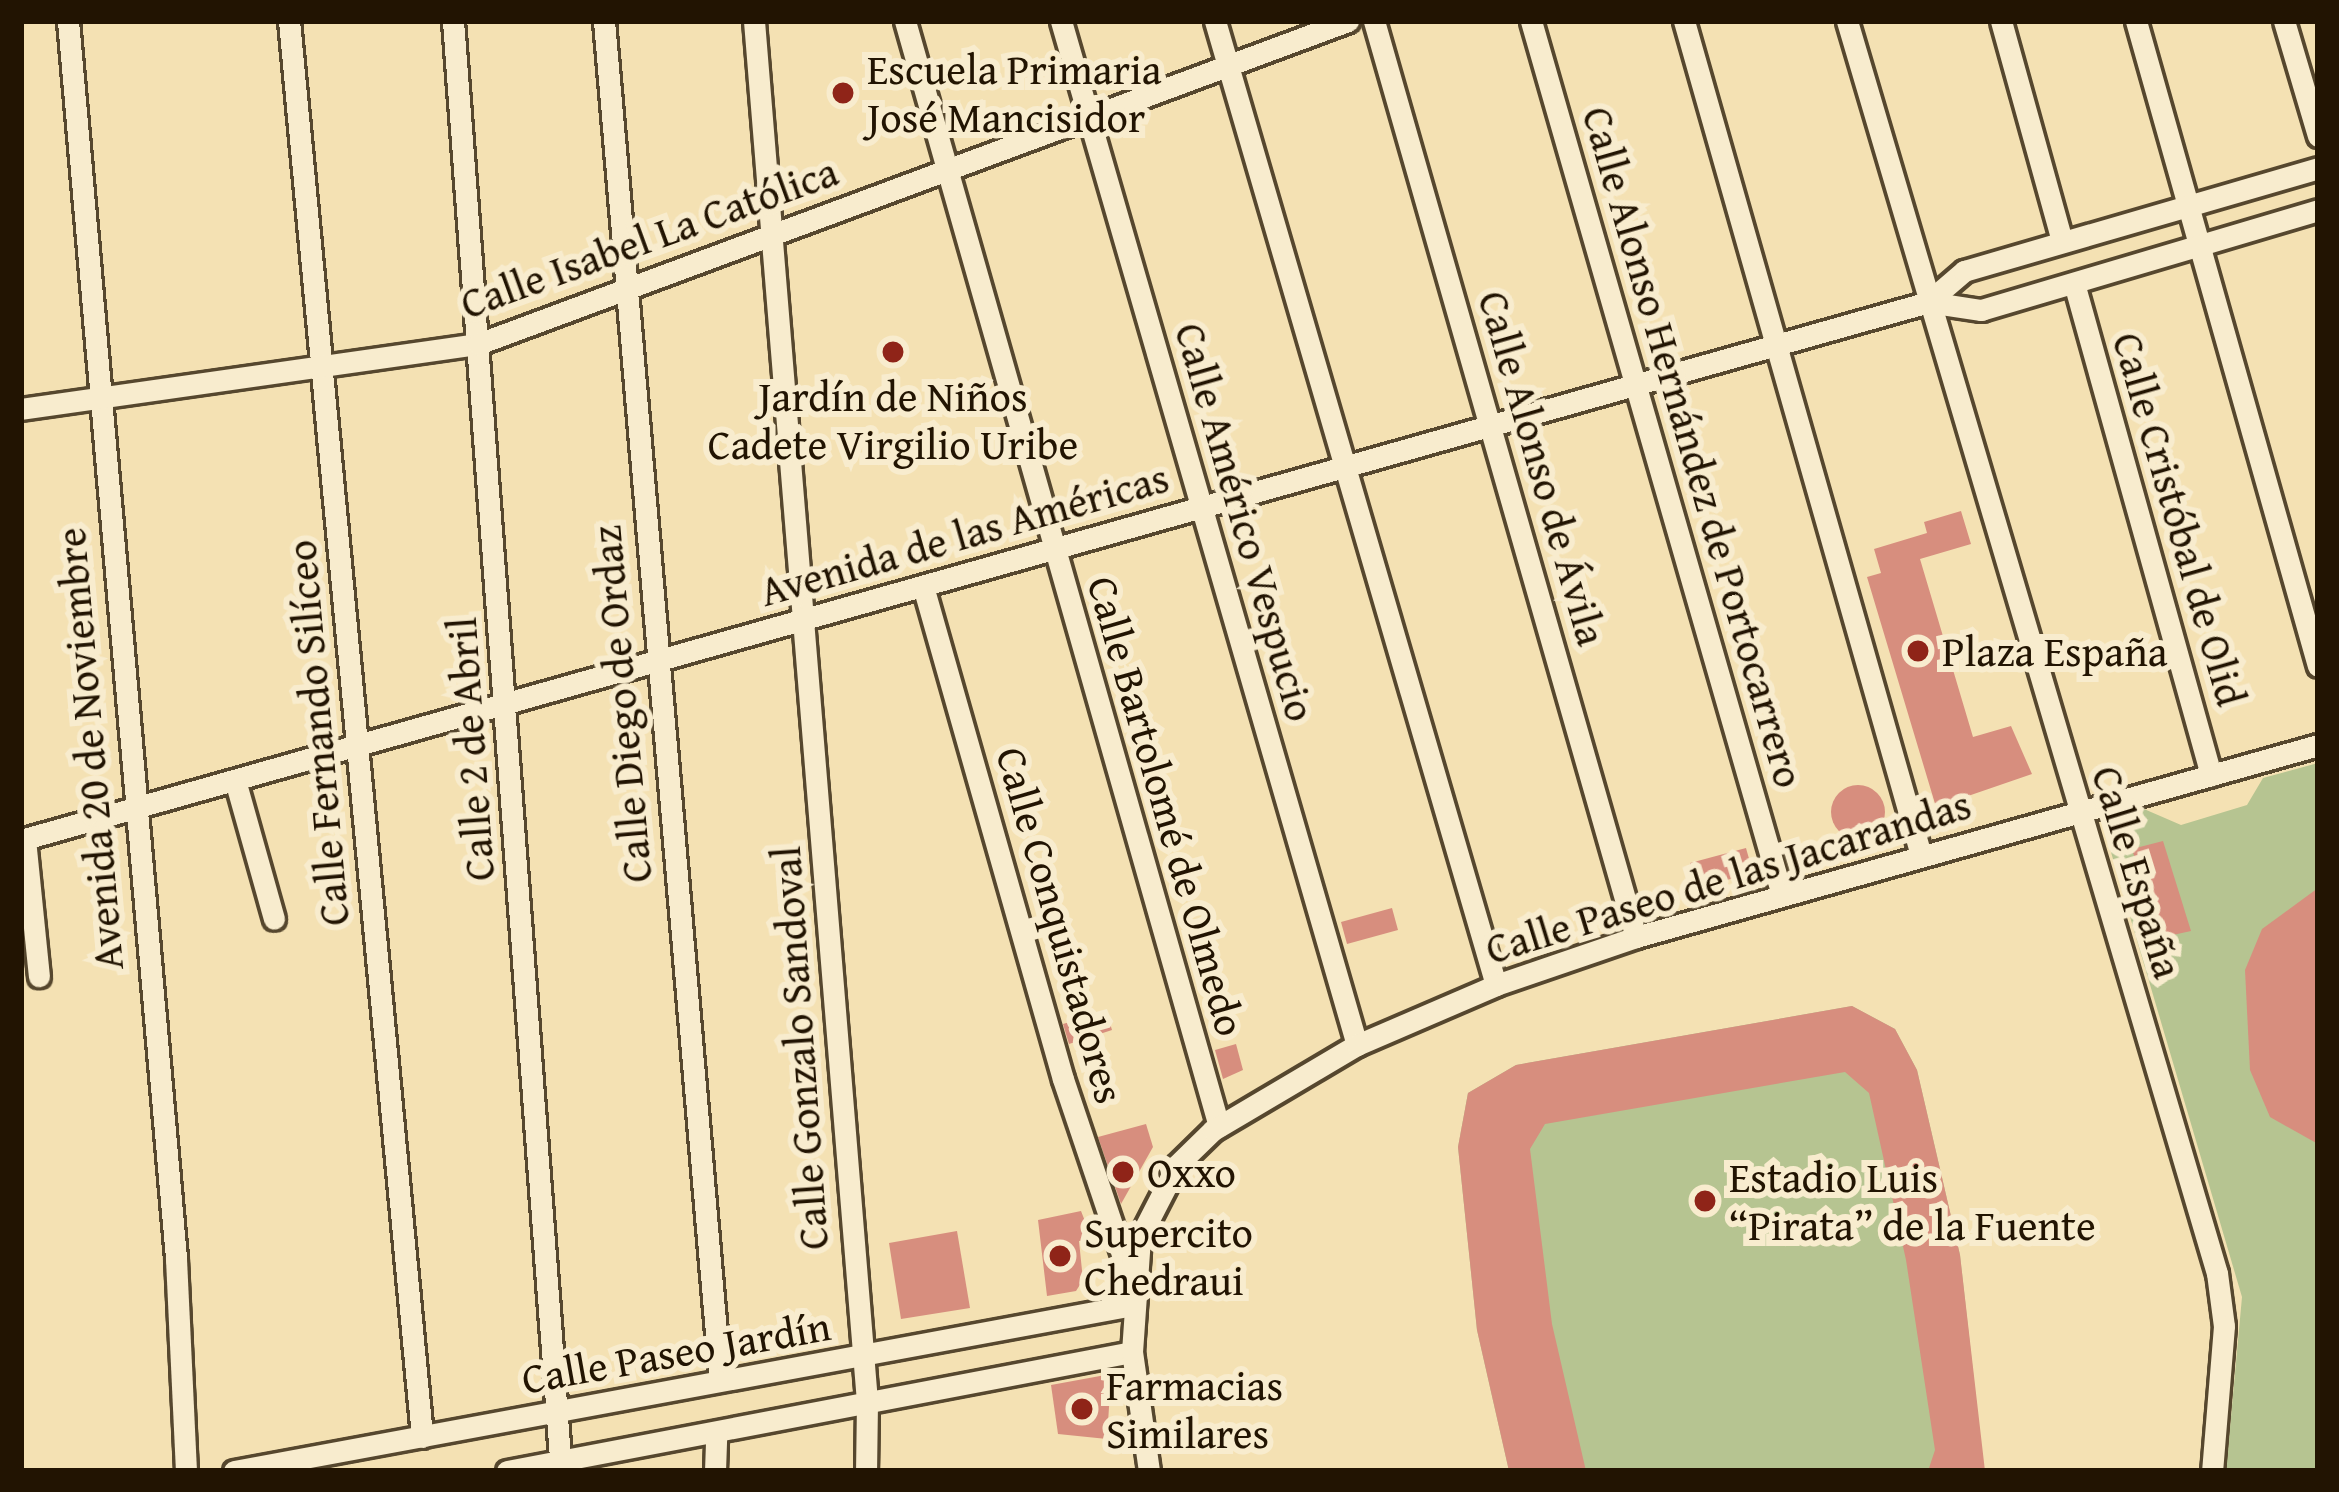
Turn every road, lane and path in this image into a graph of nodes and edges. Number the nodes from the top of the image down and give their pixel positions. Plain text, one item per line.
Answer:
1 (68, 21) edge
2 (289, 21) edge
3 (453, 21) edge
4 (604, 21) edge
5 (754, 21) edge
6 (905, 21) edge
7 (1061, 21) edge
8 (1215, 21) edge
9 (1348, 21) edge
10 (1374, 21) edge
11 (1531, 21) edge
12 (1684, 21) edge
13 (1846, 21) edge
14 (2001, 21) edge
15 (2136, 21) edge
16 (2284, 21) edge
17 (1228, 66) junction
18 (1089, 117) junction
19 (2318, 136) edge
20 (2318, 168) edge
21 (947, 170) junction
22 (2191, 205) junction
23 (2318, 210) edge
24 (771, 235) junction
25 (2062, 241) junction
26 (2203, 247) junction
27 (2074, 283) junction
28 (626, 289) junction
29 (1928, 302) junction
30 (478, 344) junction
31 (1777, 345) junction
32 (322, 367) junction
33 (1635, 385) junction
34 (98, 399) junction
35 (21, 410) edge
36 (1491, 426) junction
37 (1348, 466) junction
38 (1200, 508) junction
39 (1054, 549) junction
40 (923, 586) junction
41 (805, 619) junction
42 (656, 661) junction
43 (2318, 666) edge
44 (506, 704) junction
45 (2318, 745) edge
46 (357, 747) junction
47 (2211, 775) junction
48 (236, 779) junction
49 (132, 809) junction
50 (2080, 813) junction
51 (23, 839) edge
52 (1921, 855) junction
53 (1782, 895) junction
54 (274, 919) dead end
55 (1636, 937) junction
56 (39, 976) dead end
57 (1496, 985) junction
58 (1357, 1045) junction
59 (1219, 1126) junction
60 (1132, 1295) junction
61 (1132, 1352) junction
62 (862, 1358) junction
63 (720, 1380) junction
64 (867, 1402) junction
65 (558, 1413) junction
66 (1138, 1431) junction
67 (716, 1433) junction
68 (422, 1437) junction
69 (561, 1466) edge
70 (186, 1471) edge
71 (234, 1471) edge
72 (507, 1471) edge
73 (715, 1471) edge
74 (866, 1471) edge
75 (1130, 1471) edge
76 (1149, 1471) edge
77 (2212, 1471) edge

1 - 34 street, Avenida 20 de Noviembre
2 - 32 street, Calle Fernando Silíceo
3 - 30 street, Calle 2 de Abril
4 - 28 street, Calle Diego de Ordaz
5 - 24 street, Calle Gonzalo Sandoval
6 - 21 street, Calle Bartolomé de Olmedo
7 - 18 street, Calle Américo Vespucio
8 - 17 street
9 - 17 street, Calle Isabel La Católica
10 - 36 street, Calle Alonso de Ávila
11 - 33 street, Calle Alonso Hernández de Portocarrero
12 - 31 street
13 - 29 street, Calle España
14 - 25 street
15 - 22 street
16 - 19 street
17 - 18 street, Calle Isabel La Católica
17 - 37 street
18 - 21 street, Calle Isabel La Católica
18 - 38 street, Calle Américo Vespucio
20 - 22 street, Avenida de las Américas
21 - 24 street, Calle Isabel La Católica
21 - 39 street, Calle Bartolomé de Olmedo
22 - 25 street, Avenida de las Américas
22 - 26 street
23 - 26 street, Avenida de las Américas
24 - 28 street, Calle Isabel La Católica
24 - 41 street, Calle Gonzalo Sandoval
25 - 29 street, Avenida de las Américas
26 - 27 street, Avenida de las Américas
26 - 43 street
27 - 29 street, Avenida de las Américas
27 - 47 street, Calle Cristóbal de Olid
28 - 30 street, Calle Isabel La Católica
28 - 42 street, Calle Diego de Ordaz
29 - 31 street, Avenida de las Américas
29 - 50 street, Calle España
30 - 32 street, Calle Isabel La Católica
30 - 44 street, Calle 2 de Abril
31 - 33 street, Avenida de las Américas
31 - 52 street
32 - 34 street, Calle Isabel La Católica
32 - 46 street, Calle Fernando Silíceo
33 - 36 street, Avenida de las Américas
33 - 53 street, Calle Alonso Hernández de Portocarrero
34 - 35 street, Calle Isabel La Católica
34 - 49 street, Avenida 20 de Noviembre
36 - 37 street, Avenida de las Américas
36 - 55 street, Calle Alonso de Ávila
37 - 38 street, Avenida de las Américas
37 - 57 street
38 - 39 street, Avenida de las Américas
38 - 58 street, Calle Américo Vespucio
39 - 40 street, Avenida de las Américas
39 - 59 street, Calle Bartolomé de Olmedo
40 - 41 street, Avenida de las Américas
40 - 60 street, Calle Conquistadores
41 - 42 street, Avenida de las Américas
41 - 62 street, Calle Gonzalo Sandoval
42 - 44 street, Avenida de las Américas
42 - 63 street, Calle Diego de Ordaz
44 - 46 street, Avenida de las Américas
44 - 65 street, Calle 2 de Abril
45 - 47 street, Calle Paseo de las Jacarandas
46 - 48 street, Avenida de las Américas
46 - 68 street, Calle Fernando Silíceo
47 - 50 street, Calle Paseo de las Jacarandas
48 - 49 street, Avenida de las Américas
48 - 54 street
49 - 51 street, Avenida de las Américas
49 - 70 street, Avenida 20 de Noviembre
50 - 52 street, Calle Paseo de las Jacarandas
50 - 77 street, Calle España
51 - 56 street
52 - 53 street, Calle Paseo de las Jacarandas
53 - 55 street, Calle Paseo de las Jacarandas
55 - 57 street, Calle Paseo de las Jacarandas
57 - 58 street, Calle Paseo de las Jacarandas
58 - 59 street, Calle Paseo de las Jacarandas
59 - 60 street, Calle Paseo de las Jacarandas
60 - 61 street, Calle Paseo de las Jacarandas
60 - 62 street, Calle Paseo Jardín
61 - 64 street, Calle Paseo Jardín
61 - 66 street, Calle Paseo de las Jacarandas
62 - 63 street, Calle Paseo Jardín
62 - 64 street, Calle Gonzalo Sandoval
63 - 65 street, Calle Paseo Jardín
64 - 67 street, Calle Paseo Jardín
64 - 74 street, Calle Gonzalo Sandoval
65 - 68 street, Calle Paseo Jardín
65 - 69 street, Calle 2 de Abril
66 - 75 street
66 - 76 street
67 - 69 street, Calle Paseo Jardín
67 - 73 street
68 - 71 street, Calle Paseo Jardín
69 - 72 street, Calle Paseo Jardín

